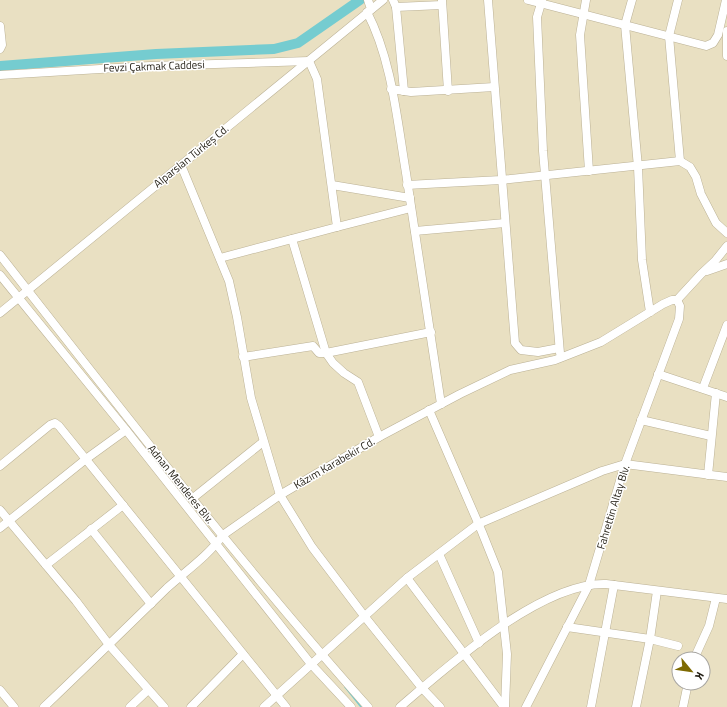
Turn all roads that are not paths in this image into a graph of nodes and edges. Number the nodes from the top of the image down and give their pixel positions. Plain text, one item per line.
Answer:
1 (368, 0) edge
2 (382, 0) edge
3 (488, 0) edge
4 (528, 0) edge
5 (586, 0) edge
6 (632, 0) edge
7 (678, 0) edge
8 (726, 0) edge
9 (442, 2) edge
10 (541, 2) edge
11 (394, 4) edge
12 (369, 10) junction
13 (584, 14) junction
14 (625, 25) junction
15 (0, 26) edge
16 (727, 31) edge
17 (668, 36) junction
18 (0, 49) edge
19 (727, 56) edge
20 (309, 61) junction
21 (0, 75) edge
22 (494, 87) junction
23 (391, 89) junction
24 (404, 91) junction
25 (448, 91) junction
26 (680, 161) junction
27 (181, 165) junction
28 (638, 166) junction
29 (589, 171) junction
30 (546, 176) junction
31 (501, 180) junction
32 (332, 184) junction
33 (407, 185) junction
34 (410, 198) junction
35 (411, 208) junction
36 (505, 223) junction
37 (337, 228) junction
38 (415, 231) junction
39 (727, 233) edge
40 (292, 239) junction
41 (727, 246) edge
42 (0, 255) edge
43 (220, 258) junction
44 (727, 264) edge
45 (700, 274) junction
46 (0, 275) edge
47 (28, 291) junction
48 (18, 298) junction
49 (677, 300) junction
50 (650, 312) junction
51 (0, 313) edge
52 (727, 325) edge
53 (431, 332) junction
54 (559, 348) junction
55 (326, 353) junction
56 (243, 357) junction
57 (560, 358) junction
58 (658, 374) junction
59 (703, 388) junction
60 (716, 393) junction
61 (727, 397) edge
62 (441, 404) junction
63 (429, 410) junction
64 (641, 420) junction
65 (126, 430) junction
66 (711, 436) junction
67 (378, 437) junction
68 (263, 442) junction
69 (86, 459) junction
70 (625, 464) junction
71 (0, 466) edge
72 (708, 475) junction
73 (727, 477) edge
74 (280, 495) junction
75 (193, 498) junction
76 (123, 505) junction
77 (0, 510) edge
78 (9, 521) junction
79 (478, 524) junction
80 (0, 528) edge
81 (91, 529) junction
82 (223, 535) junction
83 (216, 544) junction
84 (439, 554) junction
85 (46, 565) junction
86 (180, 576) junction
87 (407, 578) junction
88 (589, 585) junction
89 (614, 585) junction
90 (657, 591) junction
91 (716, 598) junction
92 (727, 599) edge
93 (151, 604) junction
94 (365, 618) junction
95 (504, 624) junction
96 (567, 627) junction
97 (605, 632) junction
98 (650, 639) junction
99 (479, 643) junction
100 (110, 646) junction
101 (678, 646) dead end
102 (698, 651) edge
103 (243, 654) junction
104 (322, 655) junction
105 (464, 655) junction
106 (311, 664) junction
107 (422, 688) junction
108 (0, 690) edge
109 (148, 690) junction
110 (686, 691) edge
111 (276, 696) junction
112 (14, 707) edge
113 (44, 707) edge
114 (130, 707) edge
115 (164, 707) edge
116 (191, 707) edge
117 (264, 707) edge
118 (286, 707) edge
119 (351, 707) edge
120 (368, 707) edge
121 (400, 707) edge
122 (440, 707) edge
123 (504, 707) edge
124 (526, 707) edge
125 (591, 707) edge
126 (636, 707) edge
127 (683, 707) edge

1 - 12 street
2 - 12 street, Alparslan Türkeş Cd.
3 - 22 street
4 - 10 street
5 - 13 street
6 - 14 street
7 - 17 street
8 - 17 street
9 - 11 street
9 - 25 street
10 - 13 street
10 - 30 street
11 - 24 street
12 - 20 street, Alparslan Türkeş Cd.
12 - 23 street
13 - 14 street
13 - 29 street
14 - 17 street
14 - 28 street
15 - 18 street
16 - 19 street
17 - 26 street
20 - 21 street, Fevzi Çakmak Caddesi
20 - 27 street, Alparslan Türkeş Cd.
20 - 32 street
22 - 25 street
22 - 31 street
23 - 24 street
23 - 33 street
24 - 25 street
26 - 28 street
26 - 39 street
27 - 43 street
27 - 47 street, Alparslan Türkeş Cd.
28 - 29 street
28 - 50 street
29 - 30 street
30 - 31 street
30 - 54 street
31 - 33 street
31 - 36 street
32 - 34 street
32 - 37 street
33 - 34 street
34 - 35 street
35 - 37 street
35 - 38 street
36 - 38 street
36 - 54 street
37 - 40 street
38 - 53 street
40 - 43 street
40 - 55 street
41 - 45 street
42 - 47 street, Adnan Menderes Blv.
43 - 56 street
44 - 45 street
45 - 49 street
46 - 48 street, Adnan Menderes Blv.
47 - 48 street, Alparslan Türkeş Cd.
47 - 75 street, Adnan Menderes Blv.
48 - 51 street, Alparslan Türkeş Cd.
48 - 65 street, Adnan Menderes Blv.
49 - 50 street, Kâzım Karabekir Cd.
49 - 58 street, Fahrettin Altay Blv.
50 - 57 street, Kâzım Karabekir Cd.
52 - 59 street
53 - 55 street
53 - 62 street
54 - 57 street
55 - 56 street
55 - 67 street
56 - 68 street
57 - 62 street, Kâzım Karabekir Cd.
58 - 59 street
58 - 64 street, Fahrettin Altay Blv.
59 - 60 street
60 - 61 street
60 - 66 street
62 - 63 street, Kâzım Karabekir Cd.
63 - 67 street, Kâzım Karabekir Cd.
63 - 79 street
64 - 66 street
64 - 70 street, Fahrettin Altay Blv.
65 - 69 street
65 - 83 street, Adnan Menderes Blv.
66 - 72 street
67 - 74 street, Kâzım Karabekir Cd.
68 - 74 street
68 - 75 street
69 - 71 street
69 - 76 street
69 - 78 street
70 - 72 street
70 - 79 street
70 - 88 street, Fahrettin Altay Blv.
72 - 73 street
74 - 82 street, Kâzım Karabekir Cd.
74 - 94 street
75 - 82 street, Adnan Menderes Blv.
76 - 81 street
76 - 86 street
77 - 78 street
78 - 80 street
78 - 85 street
79 - 84 street
79 - 95 street
81 - 85 street
81 - 93 street
82 - 83 street, Kâzım Karabekir Cd.
82 - 104 street, Adnan Menderes Blv.
83 - 86 street, Kâzım Karabekir Cd.
83 - 106 street, Adnan Menderes Blv.
84 - 87 street
84 - 99 street
85 - 100 street
86 - 93 street, Kâzım Karabekir Cd.
86 - 103 street
87 - 94 street
87 - 105 street
88 - 89 street
88 - 95 street
88 - 96 street, Fahrettin Altay Blv.
89 - 90 street
89 - 97 street
90 - 91 street
90 - 98 street
91 - 92 street
91 - 102 street
93 - 100 street, Kâzım Karabekir Cd.
94 - 104 street
94 - 107 street
95 - 99 street
95 - 123 street
96 - 97 street
96 - 124 street, Fahrettin Altay Blv.
97 - 98 street
97 - 125 street
98 - 101 street
98 - 126 street
99 - 105 street
100 - 109 street
100 - 113 street, Kâzım Karabekir Cd.
103 - 111 street
103 - 116 street
104 - 106 street
104 - 120 street, Adnan Menderes Blv.
105 - 107 street
105 - 123 street
106 - 111 street
106 - 119 street, Adnan Menderes Blv.
107 - 121 street
107 - 122 street
108 - 112 street
109 - 114 street
109 - 115 street
110 - 127 street
111 - 117 street
111 - 118 street

